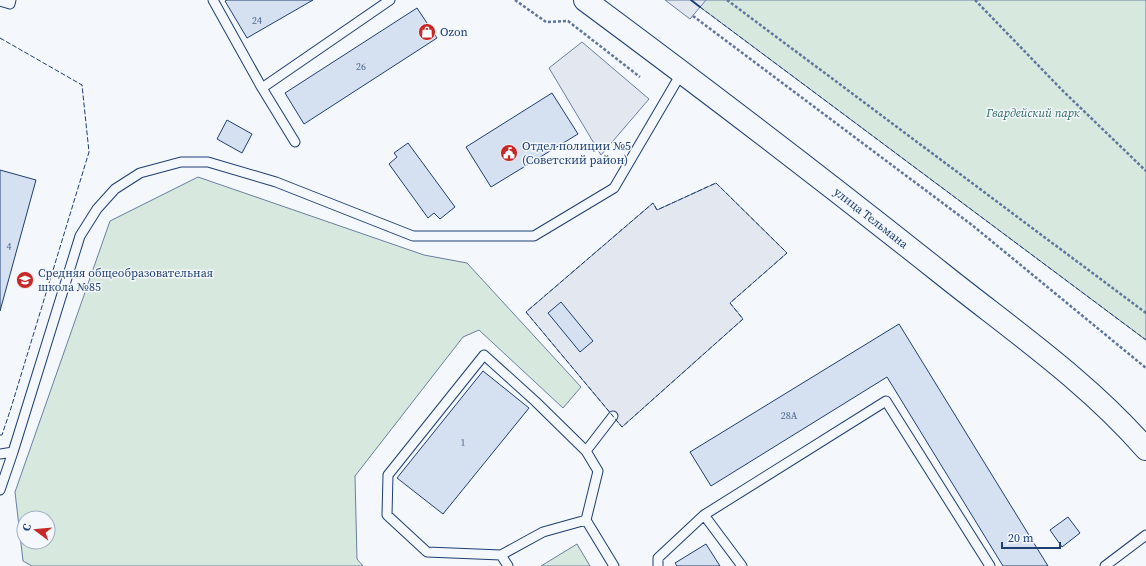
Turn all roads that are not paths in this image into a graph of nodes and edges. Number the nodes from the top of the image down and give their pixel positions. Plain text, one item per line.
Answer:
1 (11, 0) edge
2 (213, 0) edge
3 (390, 0) edge
4 (585, 0) edge
5 (0, 1) edge
6 (682, 72) junction
7 (262, 88) junction
8 (295, 142) dead end
9 (613, 416) dead end
10 (1146, 449) edge
11 (586, 451) junction
12 (13, 452) junction
13 (0, 454) edge
14 (0, 490) edge
15 (704, 515) junction
16 (586, 520) junction
17 (1146, 535) edge
18 (501, 555) junction
19 (508, 566) edge
20 (614, 566) edge
21 (658, 566) edge
22 (742, 566) edge
23 (990, 566) edge
24 (1105, 566) edge

1 - 5 lane
2 - 7 lane
3 - 7 lane
4 - 6 main road, улица Тельмана
6 - 10 main road, улица Тельмана
6 - 12 lane
7 - 8 lane
9 - 11 lane
11 - 16 lane
11 - 18 lane
12 - 13 lane
12 - 14 lane
15 - 21 lane
15 - 22 lane
15 - 23 lane
16 - 18 lane
16 - 20 lane
17 - 24 lane
18 - 19 lane

